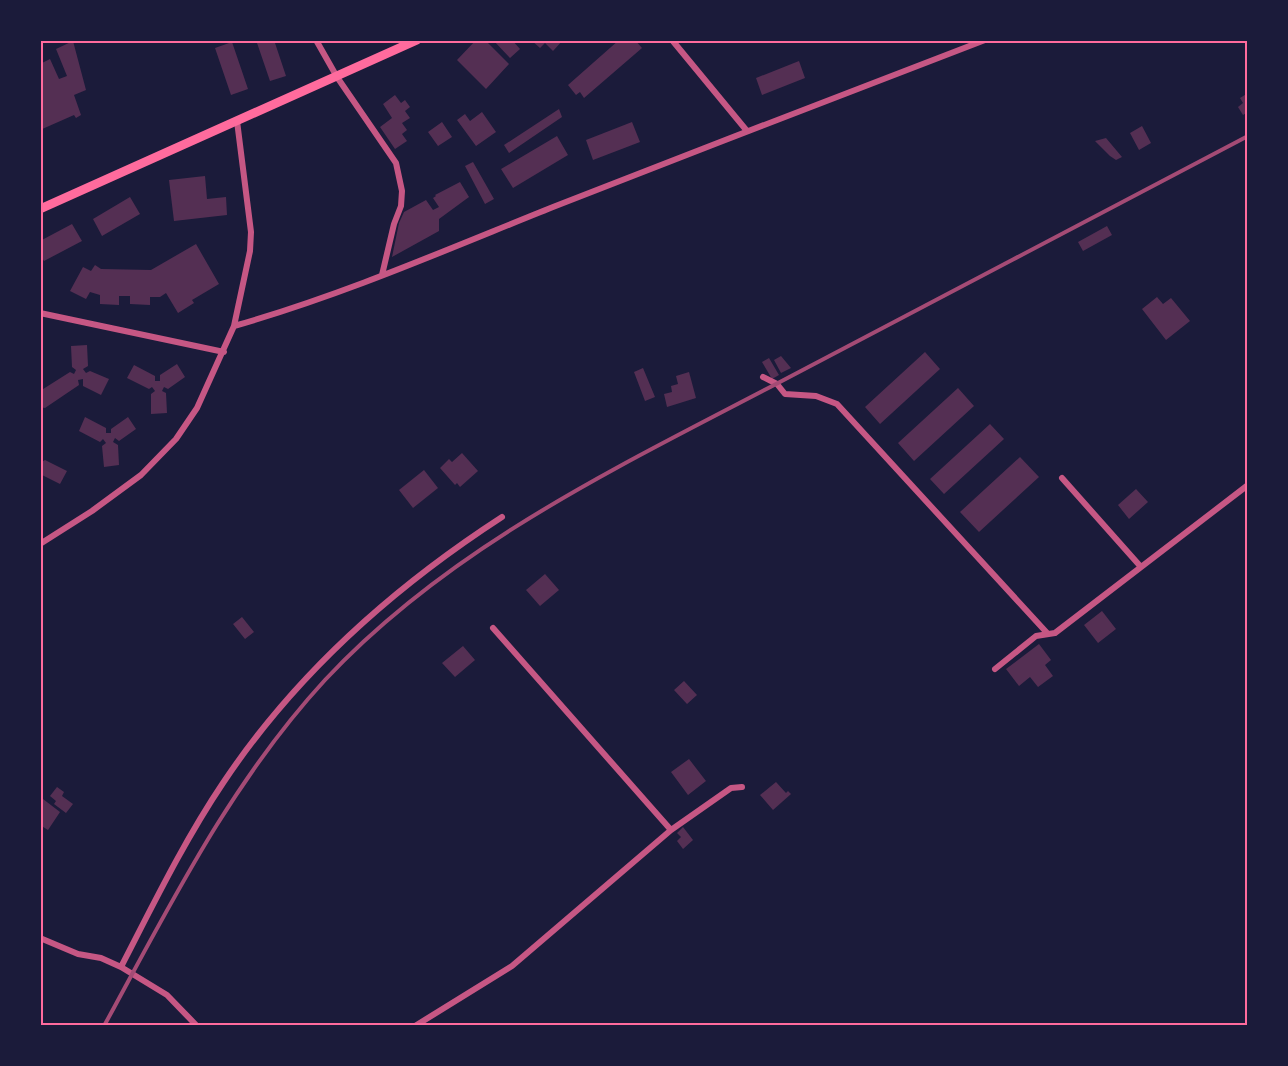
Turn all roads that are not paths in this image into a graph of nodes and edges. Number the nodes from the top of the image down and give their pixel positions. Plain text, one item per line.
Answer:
1 (316, 40) edge
2 (417, 40) edge
3 (672, 40) edge
4 (985, 40) edge
5 (337, 77) junction
6 (237, 122) junction
7 (747, 130) junction
8 (40, 209) edge
9 (382, 275) junction
10 (40, 313) edge
11 (234, 326) junction
12 (224, 352) junction
13 (763, 377) dead end
14 (1062, 478) dead end
15 (1248, 485) edge
16 (502, 517) dead end
17 (40, 544) edge
18 (1141, 567) junction
19 (493, 628) dead end
20 (1048, 634) junction
21 (995, 669) dead end
22 (742, 787) dead end
23 (671, 830) junction
24 (40, 939) edge
25 (121, 967) junction
26 (197, 1026) edge
27 (415, 1026) edge

1 - 5 street
2 - 5 main road
3 - 7 street
4 - 7 street
5 - 6 main road
5 - 9 street
6 - 8 main road
6 - 11 street
7 - 9 street
9 - 11 street
10 - 12 street
11 - 12 street
12 - 17 street
13 - 20 street
14 - 18 street
15 - 18 street
16 - 25 street
18 - 20 street
19 - 23 street
20 - 21 street
22 - 23 street
23 - 27 street
24 - 25 street
25 - 26 street

